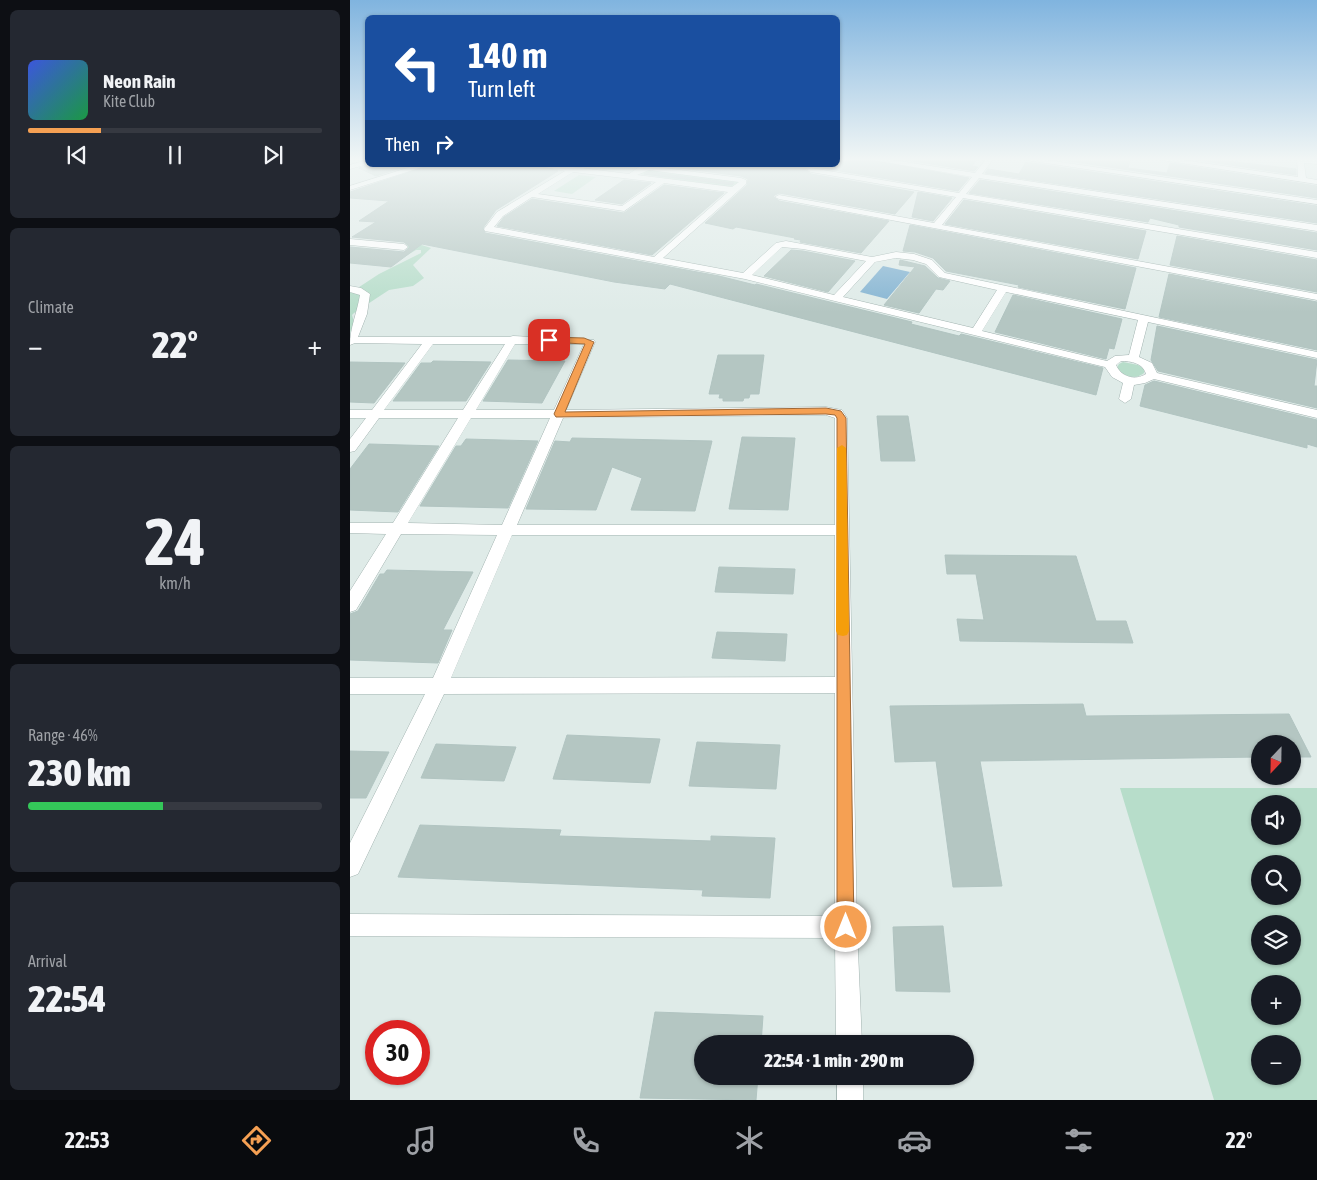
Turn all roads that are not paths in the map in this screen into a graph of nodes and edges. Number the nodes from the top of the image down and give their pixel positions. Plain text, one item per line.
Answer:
1 (508, 209) edge
2 (712, 209) edge
3 (848, 209) edge
4 (950, 209) edge
5 (1052, 209) edge
6 (1195, 209) edge
7 (936, 225) junction
8 (1317, 228) edge
9 (350, 242) edge
10 (404, 247) dead end
11 (1317, 255) edge
12 (657, 259) junction
13 (872, 260) junction
14 (745, 276) junction
15 (1003, 288) junction
16 (354, 290) edge
17 (1317, 297) edge
18 (836, 299) junction
19 (1144, 318) junction
20 (976, 332) junction
21 (431, 339) junction
22 (514, 339) junction
23 (351, 341) edge
24 (1317, 355) edge
25 (1133, 359) junction
26 (1110, 365) junction
27 (1152, 375) junction
28 (1129, 380) junction
29 (1125, 399) dead end
30 (350, 414) edge
31 (376, 414) junction
32 (466, 414) junction
33 (559, 414) junction
34 (1317, 414) edge
35 (350, 448) edge
36 (350, 528) edge
37 (398, 528) junction
38 (507, 530) junction
39 (842, 530) junction
40 (350, 605) edge
41 (843, 685) junction
42 (350, 686) edge
43 (438, 687) junction
44 (350, 866) edge
45 (350, 924) edge
46 (846, 927) junction
47 (849, 1035) edge
48 (850, 1085) edge
49 (850, 1100) edge

1 - 12 street
2 - 12 street
3 - 7 street
4 - 7 street
5 - 11 street
6 - 8 street
7 - 17 street
9 - 10 street
12 - 14 street
13 - 14 street
13 - 15 street
13 - 18 street
14 - 18 street
15 - 19 street
15 - 20 street
16 - 23 street
18 - 20 street
19 - 24 street
19 - 25 street
20 - 26 street
21 - 22 street
21 - 23 street
21 - 31 street
22 - 32 street
22 - 33 street
25 - 26 street
25 - 27 street
26 - 28 street
27 - 28 street
27 - 34 street
28 - 29 street
30 - 31 street
31 - 32 street
31 - 35 street
32 - 33 street
32 - 37 street
33 - 38 street
33 - 39 street
36 - 37 street
37 - 38 street
37 - 40 street
38 - 39 street
38 - 43 street
39 - 41 street
41 - 43 street
41 - 46 street
42 - 43 street
43 - 44 street
45 - 46 street
46 - 47 street
48 - 49 street

